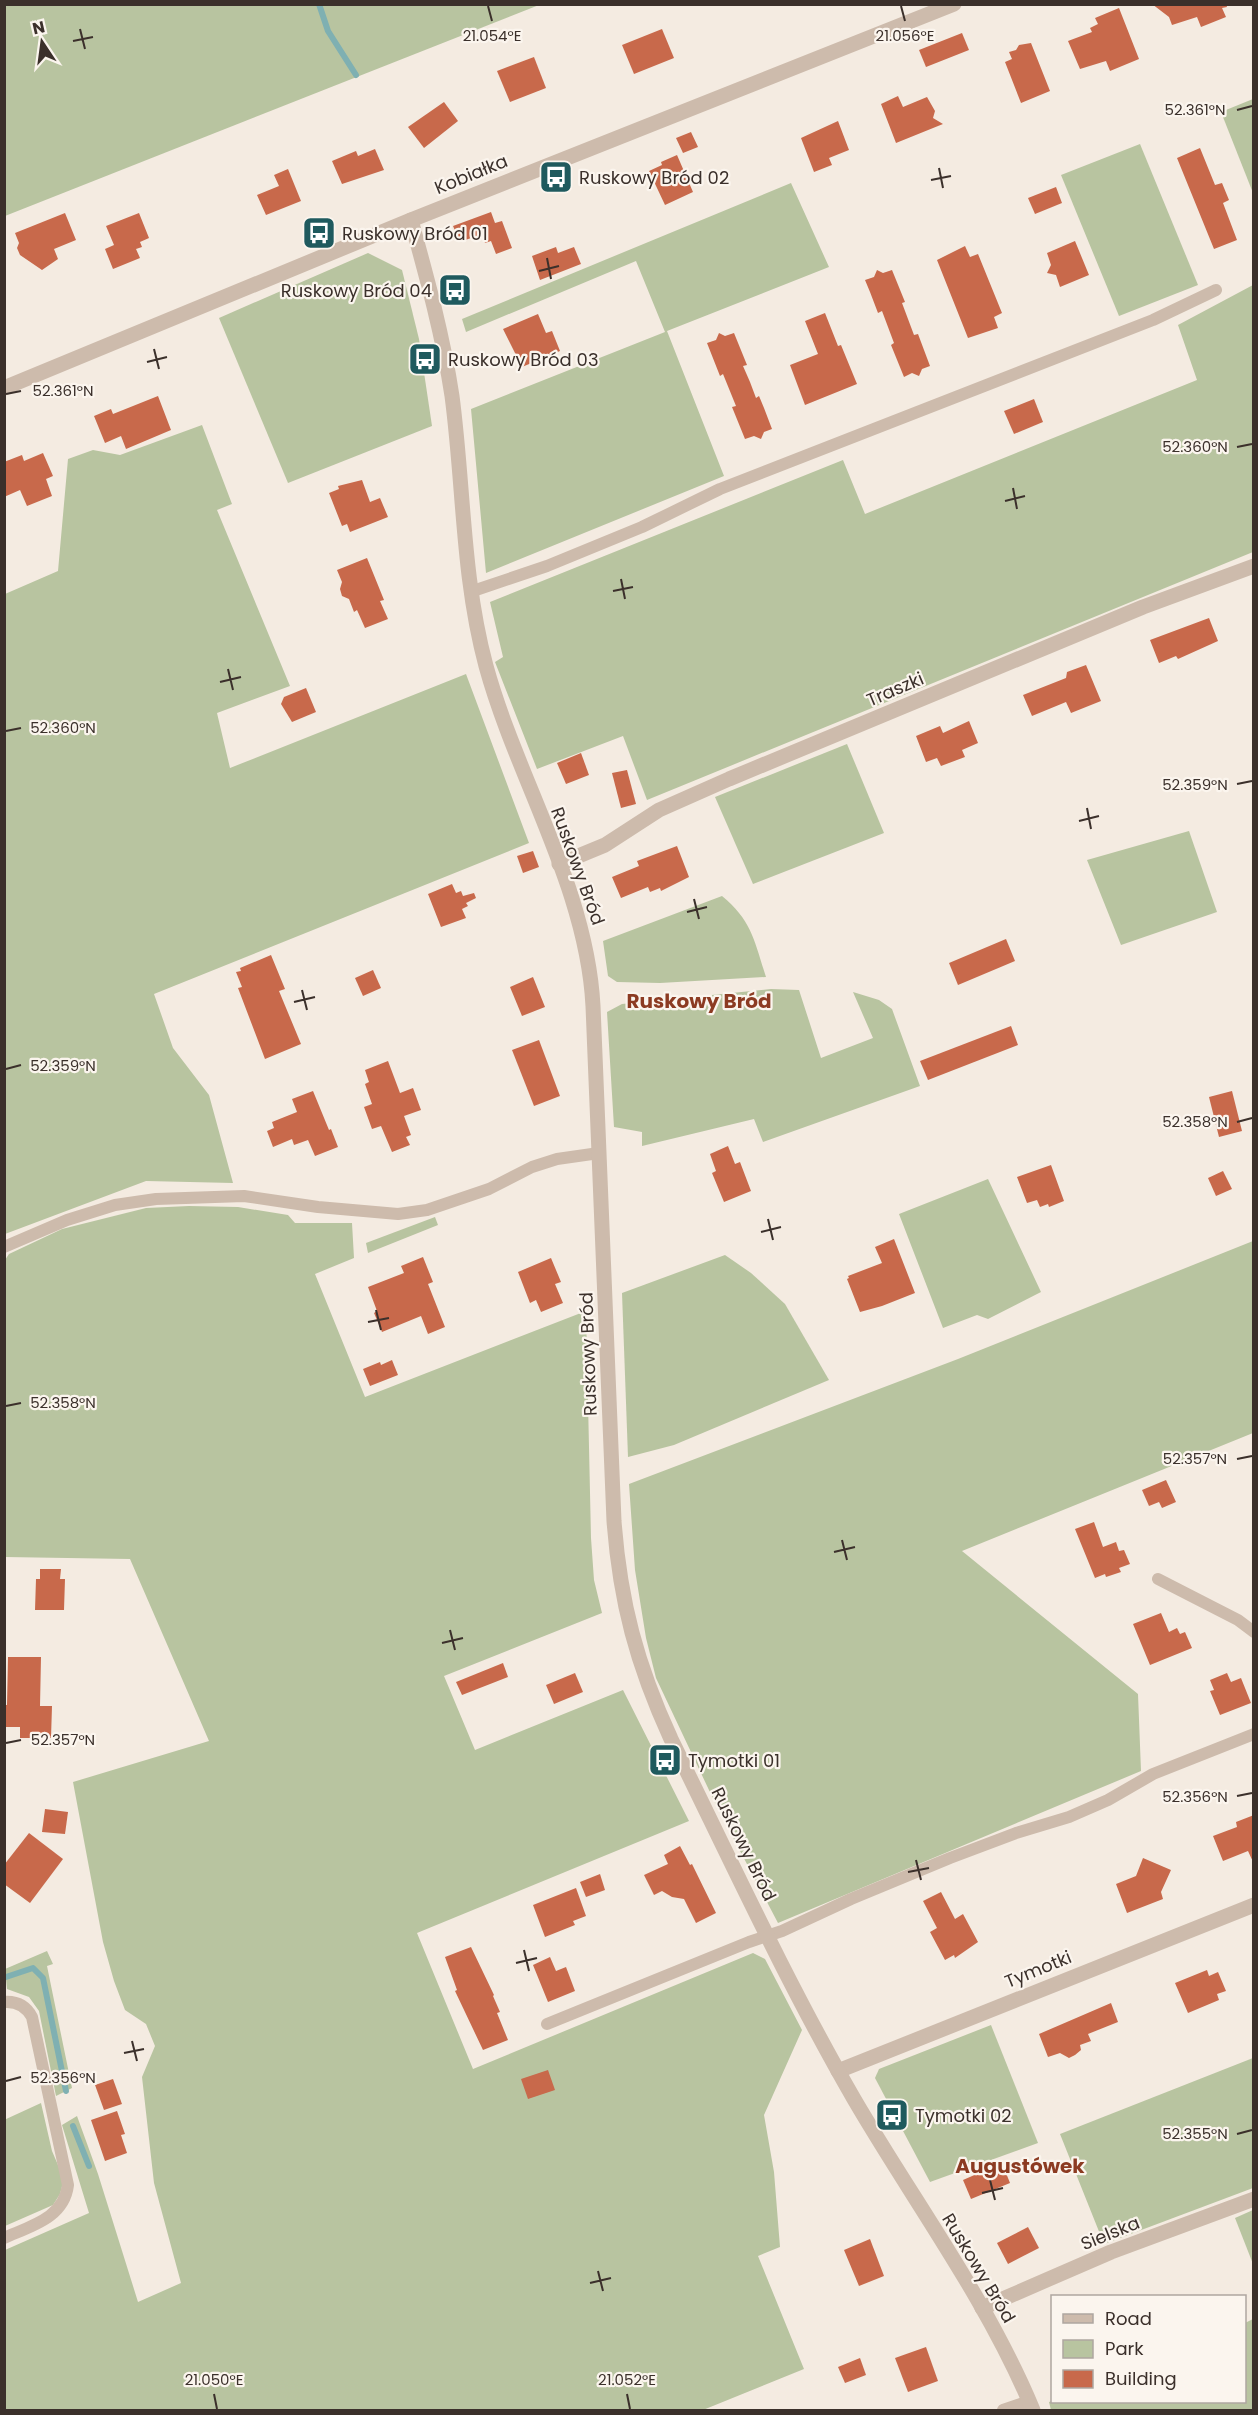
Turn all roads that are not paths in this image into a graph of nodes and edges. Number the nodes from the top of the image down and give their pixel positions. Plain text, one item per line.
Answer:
1 (954, 4) edge
2 (411, 220) junction
3 (1216, 290) dead end
4 (4, 388) edge
5 (1254, 566) edge
6 (470, 592) junction
7 (559, 864) junction
8 (599, 1153) junction
9 (4, 1247) edge
10 (1158, 1579) dead end
11 (1254, 1632) edge
12 (1254, 1734) edge
13 (1254, 1905) edge
14 (768, 1935) junction
15 (4, 2002) edge
16 (547, 2024) dead end
17 (838, 2071) junction
18 (1254, 2199) edge
19 (4, 2238) edge
20 (982, 2308) junction
21 (1031, 2406) edge
22 (1003, 2410) edge

1 - 2 street, Kobiałka
2 - 4 street, Kobiałka
2 - 6 street, Ruskowy Bród
3 - 6 lane
5 - 7 street, Traszki
6 - 7 street, Ruskowy Bród
7 - 8 street, Ruskowy Bród
8 - 9 lane
8 - 14 street, Ruskowy Bród
10 - 11 lane
12 - 14 lane
13 - 17 street, Tymotki
14 - 16 lane
14 - 17 street, Ruskowy Bród
15 - 19 lane
17 - 20 street, Ruskowy Bród
18 - 20 street, Sielska
20 - 21 street, Ruskowy Bród
21 - 22 lane

